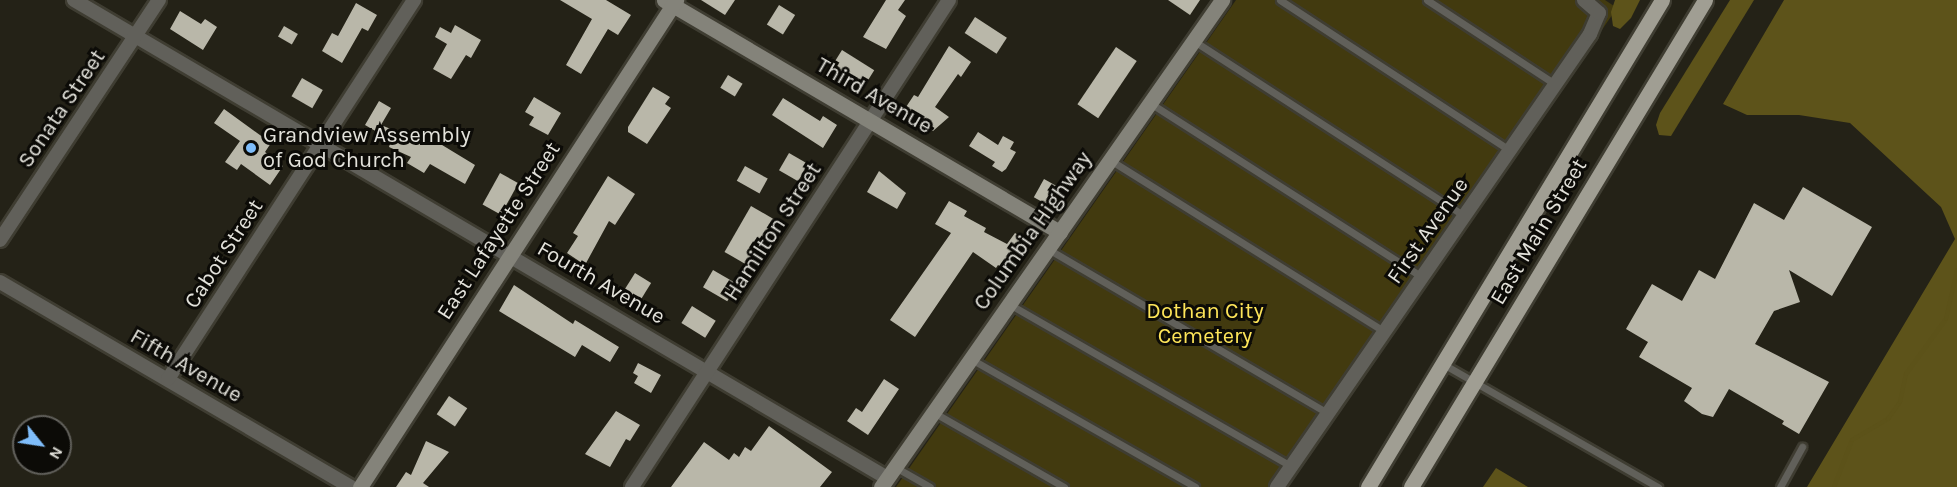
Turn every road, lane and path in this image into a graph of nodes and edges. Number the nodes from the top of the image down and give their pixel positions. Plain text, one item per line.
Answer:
1 (74, 0) edge
2 (159, 0) edge
3 (414, 0) edge
4 (949, 0) edge
5 (1222, 0) edge
6 (1280, 0) edge
7 (1427, 0) edge
8 (1584, 0) edge
9 (1662, 0) edge
10 (1705, 0) edge
11 (671, 2) edge
12 (136, 35) junction
13 (1194, 41) junction
14 (1555, 84) junction
15 (1150, 103) junction
16 (871, 120) junction
17 (321, 144) junction
18 (1509, 150) junction
19 (1110, 160) junction
20 (1464, 216) junction
21 (1060, 232) junction
22 (0, 240) edge
23 (1048, 249) junction
24 (510, 255) junction
25 (1422, 277) junction
26 (0, 282) edge
27 (1009, 304) junction
28 (1384, 331) junction
29 (970, 359) junction
30 (1443, 364) junction
31 (709, 370) junction
32 (168, 380) junction
33 (1474, 382) junction
34 (933, 412) junction
35 (1328, 413) junction
36 (1802, 447) dead end
37 (1291, 466) junction
38 (888, 477) edge
39 (351, 487) edge
40 (360, 487) edge
41 (632, 487) edge
42 (930, 487) edge
43 (1064, 487) edge
44 (1195, 487) edge
45 (1276, 487) edge
46 (1368, 487) edge
47 (1411, 487) edge
48 (1658, 487) edge
49 (1780, 487) edge

1 - 12 street, Fourth Avenue
2 - 12 street, Sonata Street
3 - 17 street, Cabot Street
4 - 16 street, Hamilton Street
5 - 13 street, Columbia Highway
6 - 18 lane
7 - 14 lane
8 - 14 street, First Avenue
9 - 30 main road, East Main Street
10 - 33 main road, East Main Street
11 - 16 street, Third Avenue
11 - 24 street, East Lafayette Street
12 - 17 street, Fourth Avenue
12 - 22 street, Sonata Street
13 - 15 street, Columbia Highway
13 - 20 lane
14 - 18 street, First Avenue
15 - 19 street, Columbia Highway
15 - 25 lane
16 - 21 street, Third Avenue
16 - 31 street, Hamilton Street
17 - 24 street, Fourth Avenue
17 - 32 street, Cabot Street
18 - 20 street, First Avenue
19 - 21 street, Columbia Highway
19 - 28 lane
20 - 25 street, First Avenue
21 - 23 street, Columbia Highway
23 - 27 street, Columbia Highway
23 - 35 lane
24 - 31 street, Fourth Avenue
24 - 40 street, East Lafayette Street
25 - 28 street, First Avenue
26 - 32 street, Fifth Avenue
27 - 29 street, Columbia Highway
27 - 37 lane
28 - 35 street, First Avenue
29 - 34 street, Columbia Highway
29 - 44 lane
30 - 33 lane
30 - 46 main road, East Main Street
31 - 38 street, Fourth Avenue
31 - 41 street, Hamilton Street
32 - 39 street, Fifth Avenue
33 - 47 main road, East Main Street
33 - 48 lane
34 - 38 street, Columbia Highway
34 - 43 lane
35 - 37 street, First Avenue
36 - 49 lane
37 - 45 street, First Avenue
38 - 42 lane

